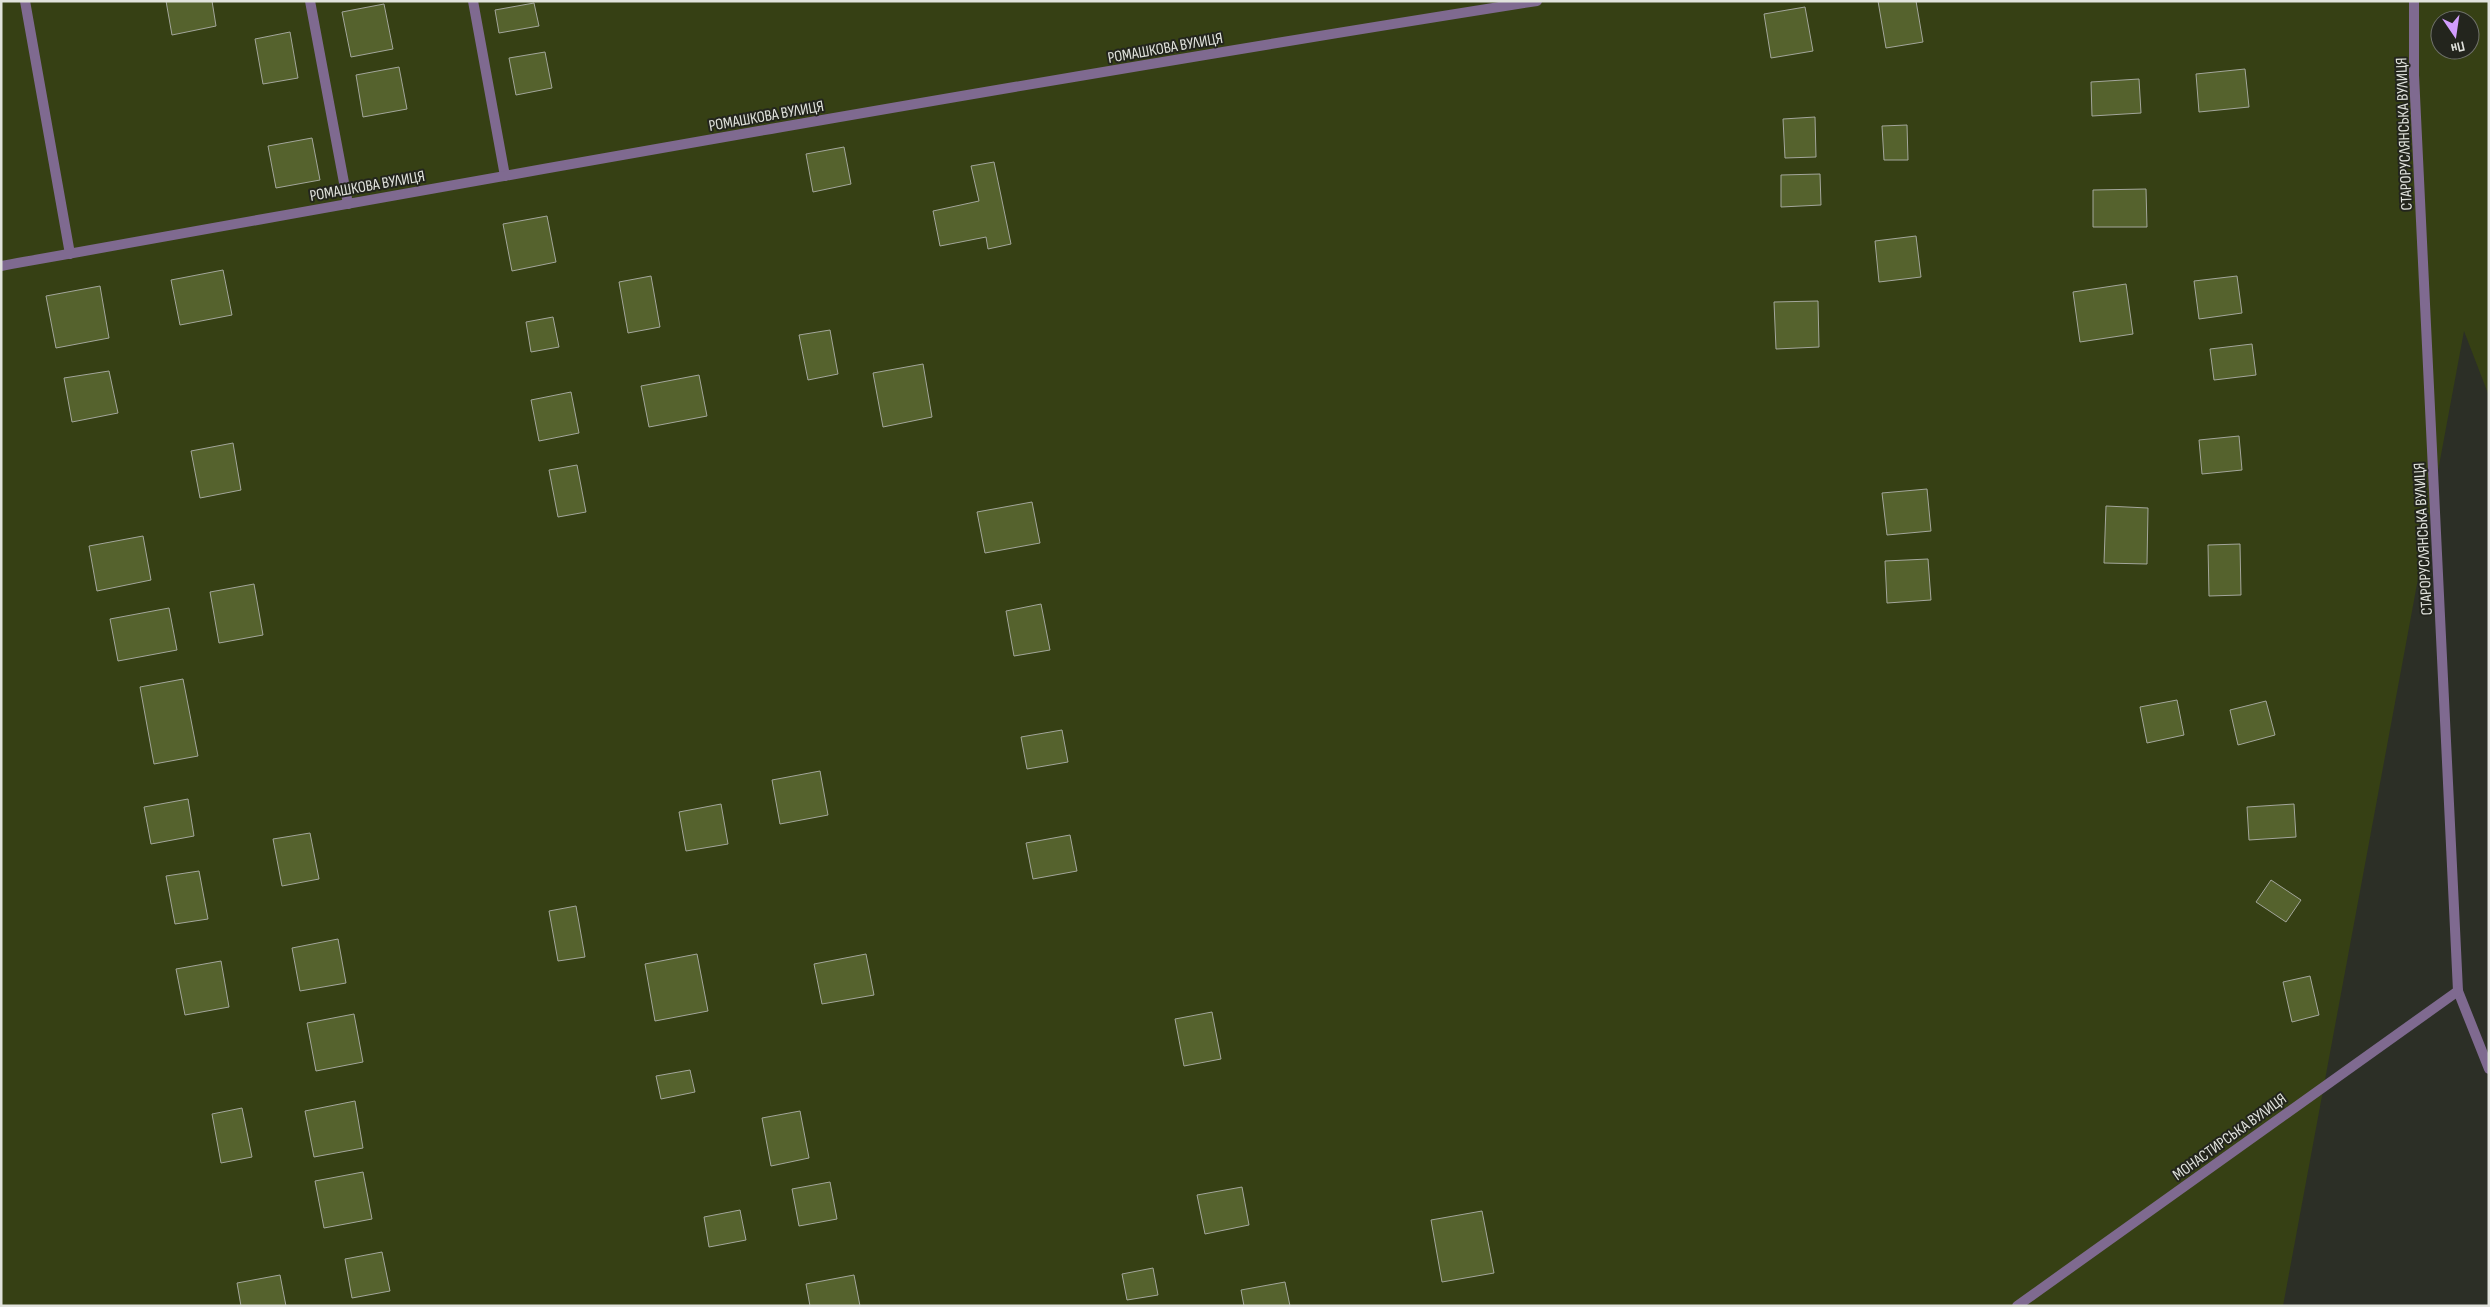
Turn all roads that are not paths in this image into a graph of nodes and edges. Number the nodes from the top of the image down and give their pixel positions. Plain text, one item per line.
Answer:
1 (25, 1) edge
2 (310, 1) edge
3 (474, 1) edge
4 (1537, 1) edge
5 (2414, 1) edge
6 (505, 176) junction
7 (348, 204) junction
8 (70, 254) junction
9 (1, 266) edge
10 (2458, 990) junction
11 (2489, 1069) edge
12 (2017, 1306) edge

1 - 8 street
2 - 7 street
3 - 6 street
4 - 6 street, РОМАШКОВА ВУЛИЦЯ
5 - 10 street, СТАРОРУСЛЯНСЬКА ВУЛИЦЯ
6 - 7 street, РОМАШКОВА ВУЛИЦЯ
7 - 8 street, РОМАШКОВА ВУЛИЦЯ
8 - 9 street, РОМАШКОВА ВУЛИЦЯ
10 - 11 street, СТАРОРУСЛЯНСЬКА ВУЛИЦЯ
10 - 12 street, МОНАСТИРСЬКА ВУЛИЦЯ

